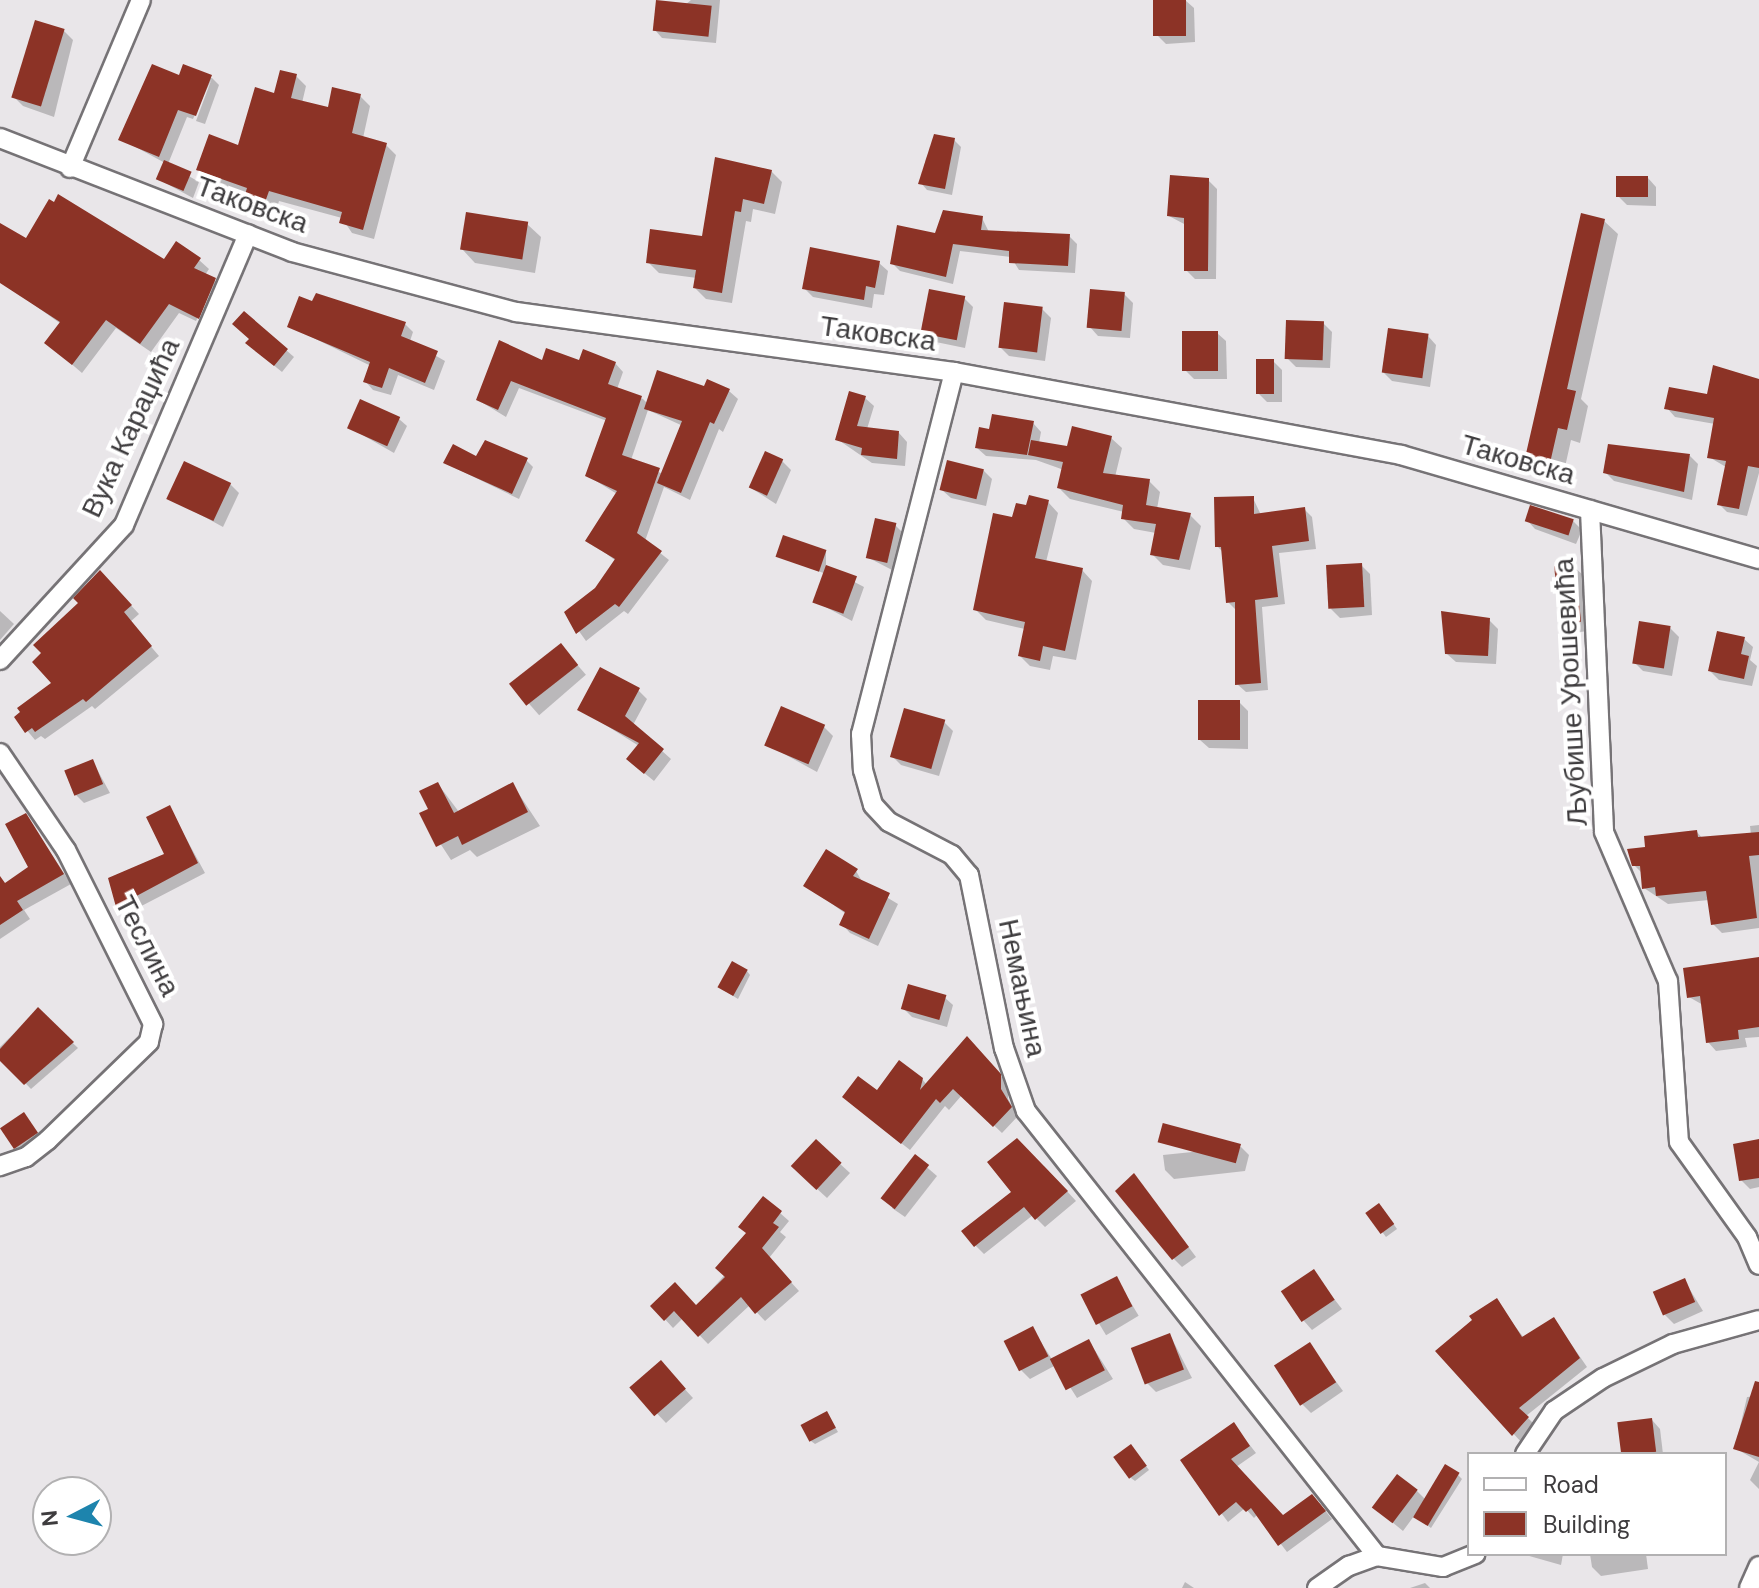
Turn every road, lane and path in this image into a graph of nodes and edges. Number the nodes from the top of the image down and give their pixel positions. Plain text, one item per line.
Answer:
1 (141, 0) edge
2 (0, 138) edge
3 (70, 168) junction
4 (248, 234) junction
5 (954, 372) junction
6 (1590, 510) junction
7 (1759, 559) edge
8 (0, 660) edge
9 (0, 753) edge
10 (0, 1166) edge
11 (1759, 1265) edge
12 (1759, 1320) edge
13 (1526, 1452) edge
14 (1377, 1556) junction
15 (1470, 1556) edge
16 (1759, 1566) edge
17 (1317, 1588) edge
18 (1749, 1588) edge

1 - 3 street
2 - 3 street, Таковска
3 - 4 street, Таковска
4 - 5 street, Таковска
4 - 8 street, Вука Караџића
5 - 6 street, Таковска
5 - 14 street, Немањина
6 - 7 street, Таковска
6 - 11 street, Љубише Урошевића
9 - 10 street, Теслина
12 - 13 street
14 - 15 street
14 - 17 street
16 - 18 street

